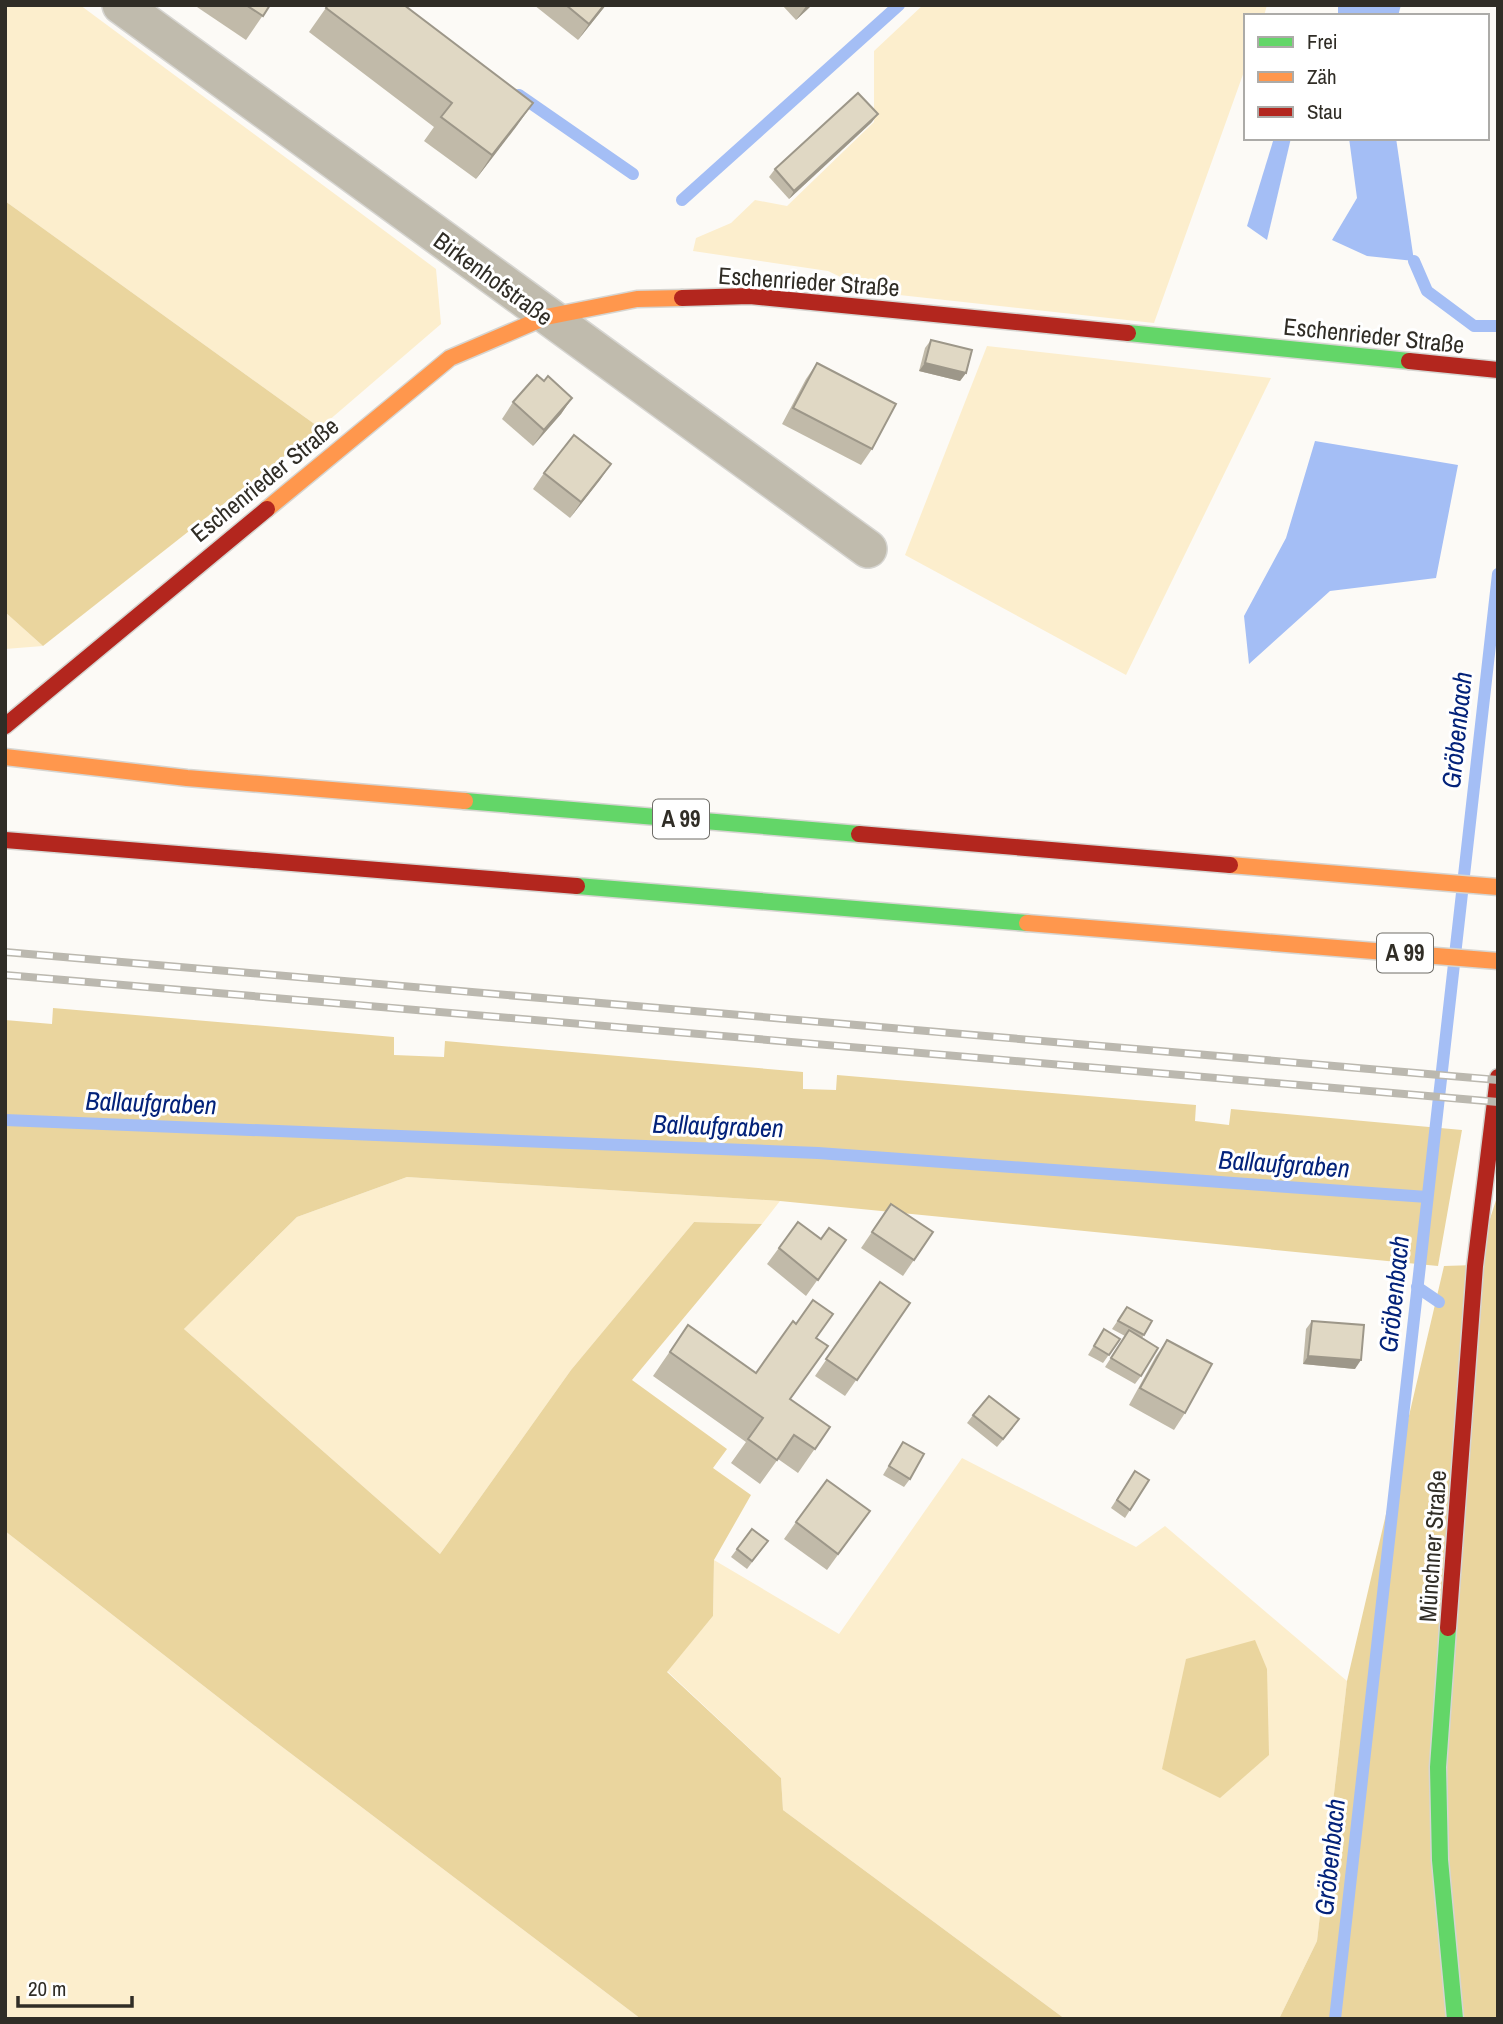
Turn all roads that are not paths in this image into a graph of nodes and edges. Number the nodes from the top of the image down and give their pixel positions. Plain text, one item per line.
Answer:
1 (121, 5) edge
2 (546, 317) junction
3 (1494, 370) edge
4 (868, 549) dead end
5 (5, 726) edge
6 (11, 757) edge
7 (5, 840) edge
8 (1498, 887) edge
9 (1498, 961) edge
10 (1498, 1077) edge
11 (1455, 2019) edge

1 - 2 street, Birkenhofstraße
2 - 3 main road, Eschenrieder Straße
2 - 4 street, Birkenhofstraße
2 - 5 main road, Eschenrieder Straße
6 - 8 main road, A 99
7 - 9 main road, A 99
10 - 11 main road, Münchner Straße

